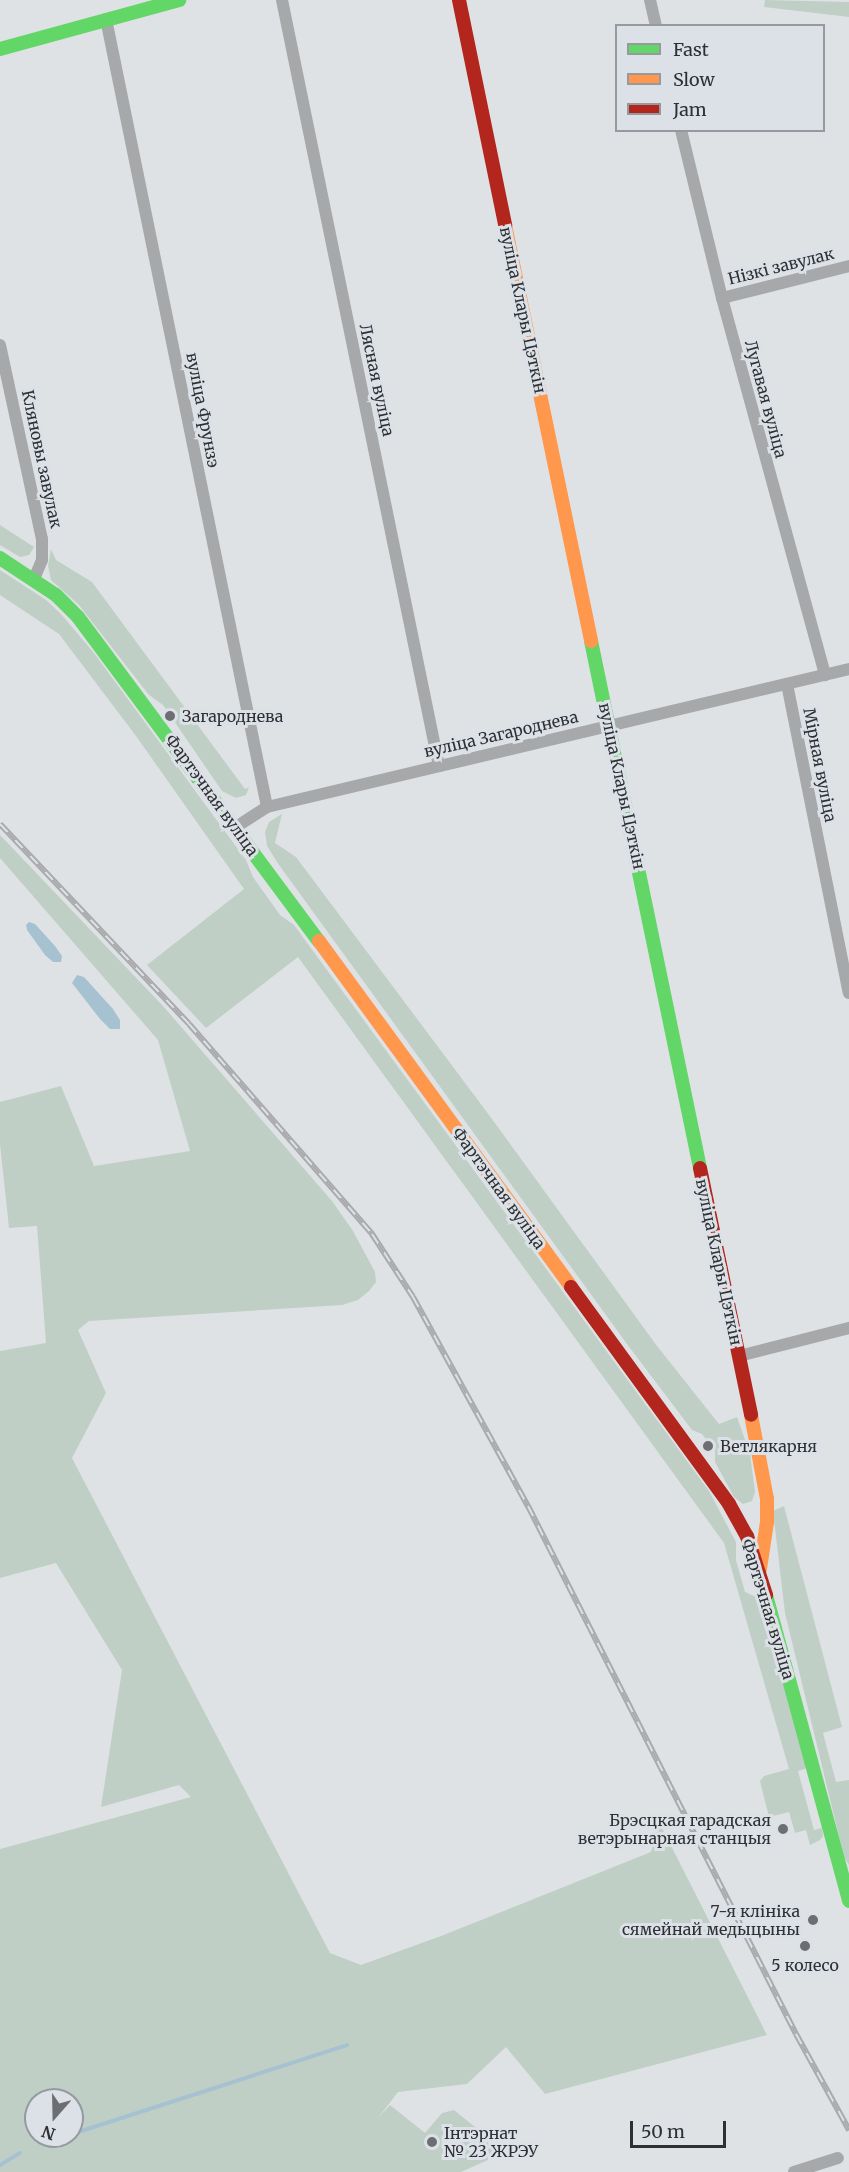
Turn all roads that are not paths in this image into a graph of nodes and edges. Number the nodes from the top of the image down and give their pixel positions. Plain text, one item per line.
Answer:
1 (179, 0) edge
2 (282, 0) edge
3 (459, 0) edge
4 (650, 0) edge
5 (106, 19) junction
6 (656, 24) edge
7 (0, 50) edge
8 (681, 132) edge
9 (849, 266) edge
10 (722, 298) junction
11 (0, 345) edge
12 (0, 558) edge
13 (34, 579) junction
14 (849, 669) edge
15 (825, 675) junction
16 (787, 684) junction
17 (610, 726) junction
18 (439, 766) junction
19 (267, 807) junction
20 (236, 827) junction
21 (849, 993) edge
22 (849, 1328) edge
23 (739, 1356) junction
24 (760, 1573) junction
25 (847, 1884) edge
26 (849, 1901) edge
27 (838, 2158) dead end
28 (794, 2172) edge

1 - 5 street
2 - 18 street, Лясная вуліца
3 - 17 street, вуліца Клары Цэткін
4 - 6 street
5 - 7 street
5 - 19 street, вуліца Фрунзэ
8 - 10 street, Лугавая вуліца
9 - 10 street, Нізкі завулак
10 - 15 street, Лугавая вуліца
11 - 13 street, Кляновы завулак
12 - 13 street, Фартэчная вуліца
13 - 20 street, Фартэчная вуліца
14 - 15 street, вуліца Загароднева
15 - 16 street, вуліца Загароднева
16 - 17 street, вуліца Загароднева
16 - 21 street, Мірная вуліца
17 - 18 street, вуліца Загароднева
17 - 23 street, вуліца Клары Цэткін
18 - 19 street, вуліца Загароднева
19 - 20 street, вуліца Загароднева
20 - 24 street, Фартэчная вуліца
22 - 23 street
23 - 24 street, вуліца Клары Цэткін
24 - 25 street, Фартэчная вуліца
25 - 26 street, Фартэчная вуліца
27 - 28 street

